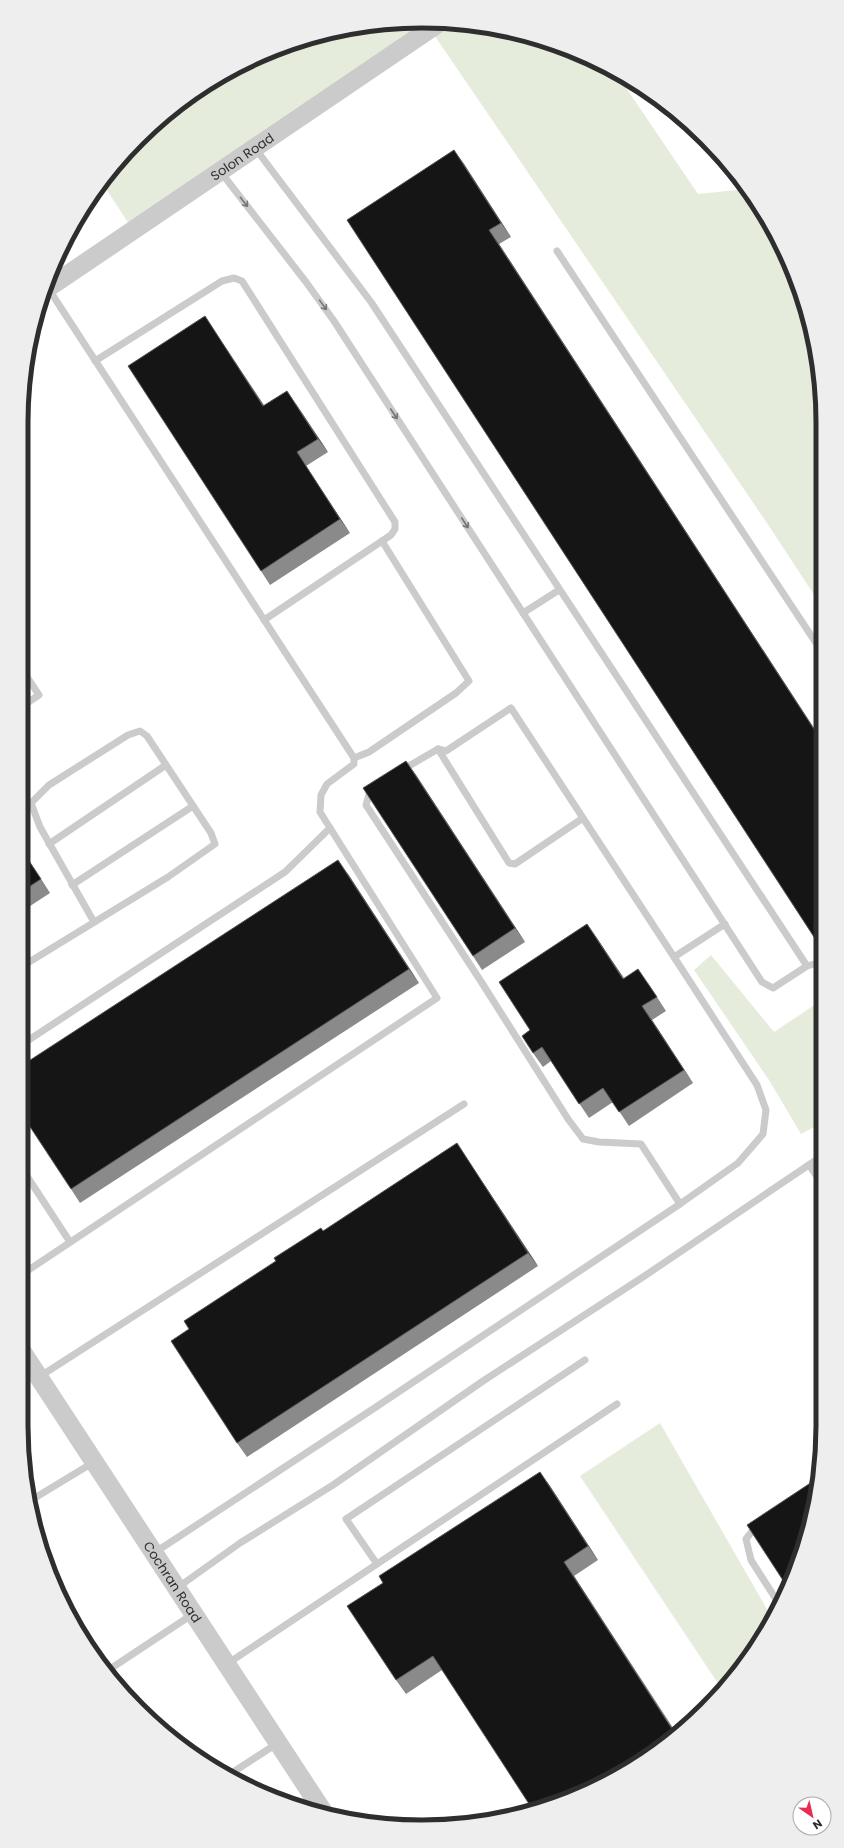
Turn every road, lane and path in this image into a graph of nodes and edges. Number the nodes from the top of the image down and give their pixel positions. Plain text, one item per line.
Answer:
1 (431, 28) edge
2 (255, 148) junction
3 (220, 171) junction
4 (557, 251) dead end
5 (53, 284) edge
6 (49, 294) edge
7 (95, 361) junction
8 (382, 541) junction
9 (559, 590) junction
10 (523, 613) junction
11 (264, 620) junction
12 (816, 642) edge
13 (28, 679) edge
14 (28, 702) edge
15 (438, 749) junction
16 (354, 758) junction
17 (166, 765) junction
18 (393, 776) edge
19 (376, 788) edge
20 (193, 806) junction
21 (583, 818) junction
22 (330, 828) junction
23 (49, 844) junction
24 (72, 885) junction
25 (94, 922) junction
26 (724, 924) junction
27 (674, 957) junction
28 (28, 963) edge
29 (816, 964) edge
30 (807, 966) junction
31 (28, 1040) edge
32 (464, 1104) dead end
33 (816, 1160) edge
34 (808, 1165) junction
35 (816, 1176) edge
36 (28, 1178) edge
37 (680, 1204) junction
38 (70, 1242) junction
39 (28, 1270) edge
40 (28, 1360) edge
41 (585, 1360) dead end
42 (39, 1377) junction
43 (617, 1404) dead end
44 (95, 1462) junction
45 (35, 1498) edge
46 (762, 1522) edge
47 (154, 1553) junction
48 (377, 1564) junction
49 (177, 1588) junction
50 (776, 1599) edge
51 (194, 1614) junction
52 (227, 1664) junction
53 (111, 1668) edge
54 (278, 1742) junction
55 (234, 1772) edge
56 (320, 1807) edge

1 - 2 street, Solon Road
2 - 3 street, Solon Road
2 - 9 lane
3 - 5 street, Solon Road
3 -> 10 lane
4 - 12 lane
6 - 7 lane
7 - 8 lane
7 - 11 lane
8 - 11 lane
8 - 16 lane
9 - 10 lane
9 - 30 lane
10 - 26 lane
11 - 16 lane
13 - 14 lane
15 - 18 lane
15 - 21 lane
15 - 21 lane
16 - 22 lane
17 - 20 lane
17 - 23 lane
17 - 23 lane
19 - 37 lane
20 - 24 lane
20 - 25 lane
21 - 27 lane
22 - 31 lane
22 - 38 lane
23 - 24 lane
24 - 25 lane
25 - 28 lane
26 - 27 lane
26 - 30 lane
27 - 37 lane
29 - 30 lane
32 - 42 lane
33 - 34 lane
34 - 35 lane
34 - 49 lane
36 - 38 lane
37 - 47 lane
38 - 39 lane
40 - 42 street, Cochran Road
41 - 48 lane
42 - 44 street, Cochran Road
43 - 48 lane
44 - 45 lane
44 - 47 street, Cochran Road
46 - 50 lane
47 - 49 street, Cochran Road
48 - 52 lane
49 - 51 street, Cochran Road
51 - 52 street, Cochran Road
51 - 53 lane
52 - 54 street, Cochran Road
54 - 55 lane
54 - 56 street, Cochran Road

